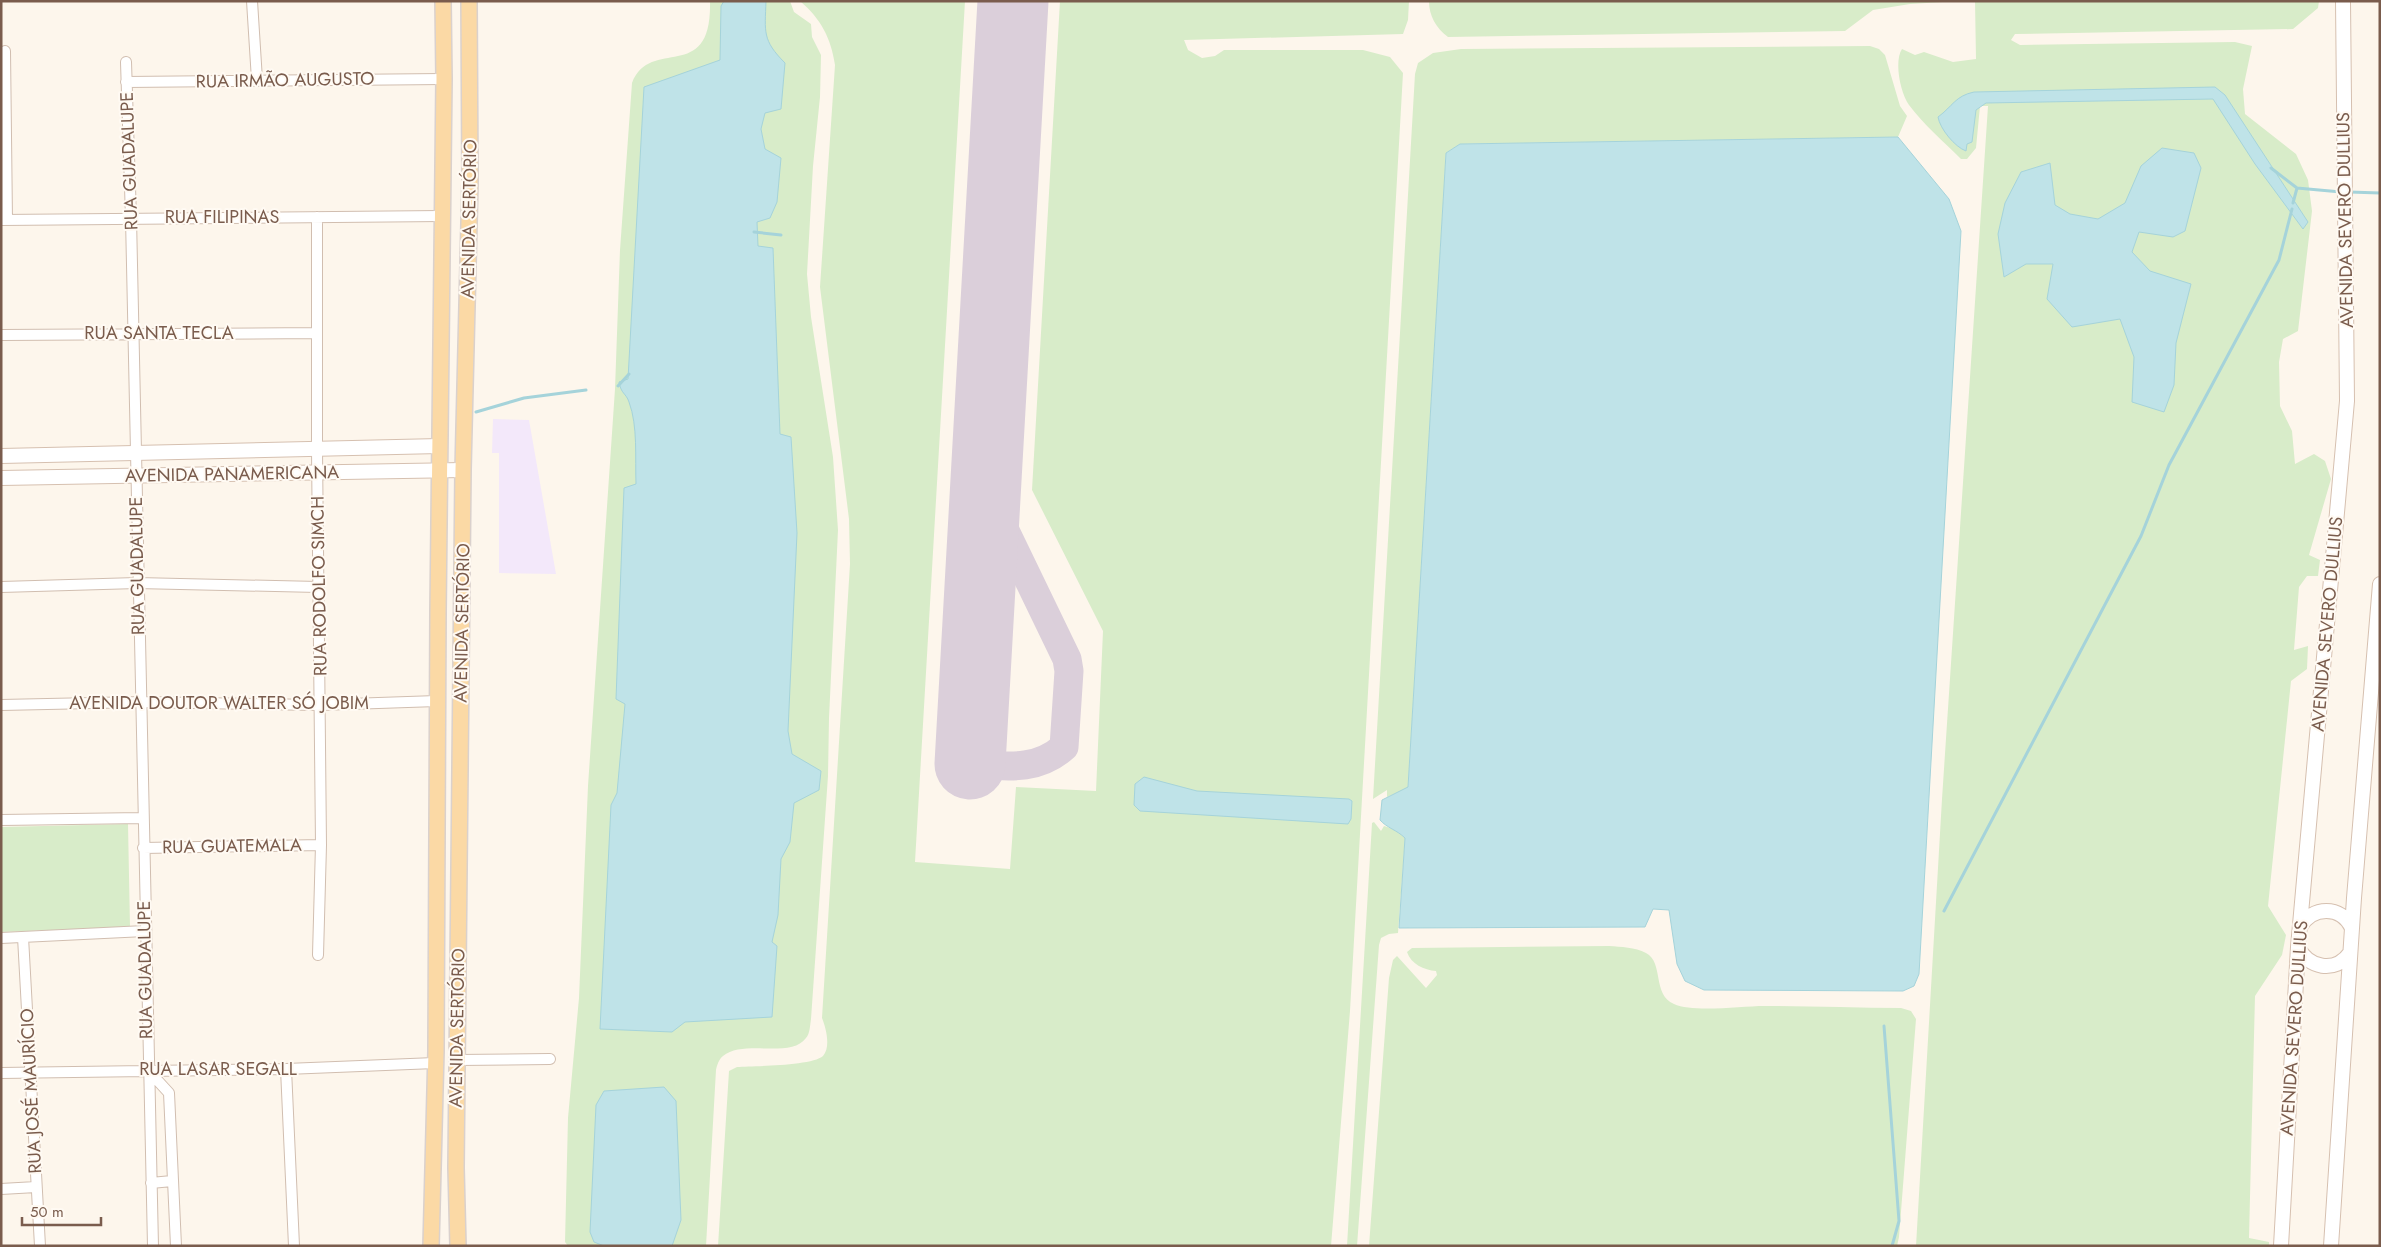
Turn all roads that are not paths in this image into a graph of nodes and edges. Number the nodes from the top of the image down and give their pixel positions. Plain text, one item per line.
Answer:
1 (252, 1) edge
2 (443, 1) edge
3 (469, 1) edge
4 (2343, 1) edge
5 (5, 51) dead end
6 (126, 62) dead end
7 (444, 79) junction
8 (257, 80) junction
9 (126, 82) junction
10 (3, 110) edge
11 (442, 216) junction
12 (317, 217) junction
13 (131, 218) junction
14 (4, 220) edge
15 (133, 333) junction
16 (318, 333) junction
17 (1, 335) edge
18 (440, 446) junction
19 (317, 450) junction
20 (135, 454) junction
21 (1, 456) edge
22 (463, 470) junction
23 (440, 471) junction
24 (317, 473) junction
25 (135, 476) junction
26 (1, 478) edge
27 (138, 583) junction
28 (2380, 584) edge
29 (318, 587) junction
30 (1, 588) edge
31 (437, 701) junction
32 (140, 702) junction
33 (1, 704) edge
34 (320, 705) junction
35 (142, 818) junction
36 (1, 820) edge
37 (321, 845) junction
38 (143, 848) junction
39 (2300, 927) junction
40 (2352, 928) junction
41 (144, 931) junction
42 (23, 937) junction
43 (1, 938) edge
44 (2298, 947) junction
45 (2350, 953) junction
46 (318, 955) dead end
47 (457, 1060) junction
48 (550, 1060) dead end
49 (436, 1063) junction
50 (286, 1068) junction
51 (147, 1069) junction
52 (29, 1071) junction
53 (1, 1073) edge
54 (172, 1181) junction
55 (151, 1183) junction
56 (36, 1187) junction
57 (1, 1189) edge
58 (40, 1246) edge
59 (152, 1246) edge
60 (176, 1246) edge
61 (294, 1246) edge
62 (431, 1246) edge
63 (458, 1246) edge
64 (2280, 1246) edge
65 (2331, 1246) edge

1 - 8 street
2 - 7 main road, AVENIDA SERTÓRIO
3 - 22 main road, AVENIDA SERTÓRIO
4 - 39 main road, AVENIDA SEVERO DULLIUS
5 - 10 street
6 - 9 street, RUA GUADALUPE
7 - 8 street, RUA IRMÃO AUGUSTO
7 - 11 main road, AVENIDA SERTÓRIO
8 - 9 street, RUA IRMÃO AUGUSTO
9 - 13 street, RUA GUADALUPE
10 - 14 street
11 - 12 street, RUA FILIPINAS
11 - 18 main road, AVENIDA SERTÓRIO
12 - 13 street, RUA FILIPINAS
12 - 16 street, RUA RODOLFO SIMCH
13 - 14 street, RUA FILIPINAS
13 - 15 street, RUA GUADALUPE
15 - 16 street, RUA SANTA TECLA
15 - 17 street, RUA SANTA TECLA
15 - 20 street, RUA GUADALUPE
16 - 19 street, RUA RODOLFO SIMCH
18 - 19 main road, AVENIDA PANAMERICANA
18 - 23 main road, AVENIDA SERTÓRIO
19 - 20 main road, AVENIDA PANAMERICANA
19 - 24 street, RUA RODOLFO SIMCH
20 - 21 main road, AVENIDA PANAMERICANA
20 - 25 street, RUA GUADALUPE
22 - 23 main road, AVENIDA PANAMERICANA
22 - 47 main road, AVENIDA SERTÓRIO
23 - 24 main road, AVENIDA PANAMERICANA
23 - 31 main road, AVENIDA SERTÓRIO
24 - 25 main road, AVENIDA PANAMERICANA
24 - 29 street, RUA RODOLFO SIMCH
25 - 26 main road, AVENIDA PANAMERICANA
25 - 27 street, RUA GUADALUPE
27 - 29 street
27 - 30 street
27 - 32 street, RUA GUADALUPE
28 - 40 main road
29 - 34 street, RUA RODOLFO SIMCH
31 - 34 street, AVENIDA DOUTOR WALTER SÓ JOBIM
31 - 49 main road, AVENIDA SERTÓRIO
32 - 33 street, AVENIDA DOUTOR WALTER SÓ JOBIM
32 - 34 street, AVENIDA DOUTOR WALTER SÓ JOBIM
32 - 35 street, RUA GUADALUPE
34 - 37 street, RUA RODOLFO SIMCH
35 - 36 street
35 - 38 street, RUA GUADALUPE
37 - 38 street, RUA GUATEMALA
37 - 46 street, RUA RODOLFO SIMCH
38 - 41 street, RUA GUADALUPE
39 - 40 main road
39 - 44 main road, AVENIDA SEVERO DULLIUS
40 - 45 main road
41 - 42 street
41 - 51 street, RUA GUADALUPE
42 - 43 street
42 - 52 street, RUA JOSÉ MAURÍCIO
44 - 45 main road
44 - 64 main road, AVENIDA SEVERO DULLIUS
45 - 65 main road
47 - 48 street
47 - 63 main road, AVENIDA SERTÓRIO
49 - 50 street, RUA LASAR SEGALL
49 - 62 main road, AVENIDA SERTÓRIO
50 - 51 street, RUA LASAR SEGALL
50 - 61 street
51 - 52 street, RUA LASAR SEGALL
51 - 54 street
51 - 55 street, RUA GUADALUPE
52 - 53 street, RUA LASAR SEGALL
52 - 56 street, RUA JOSÉ MAURÍCIO
54 - 55 street
54 - 60 street
55 - 59 street, RUA GUADALUPE
56 - 57 street
56 - 58 street, RUA JOSÉ MAURÍCIO

